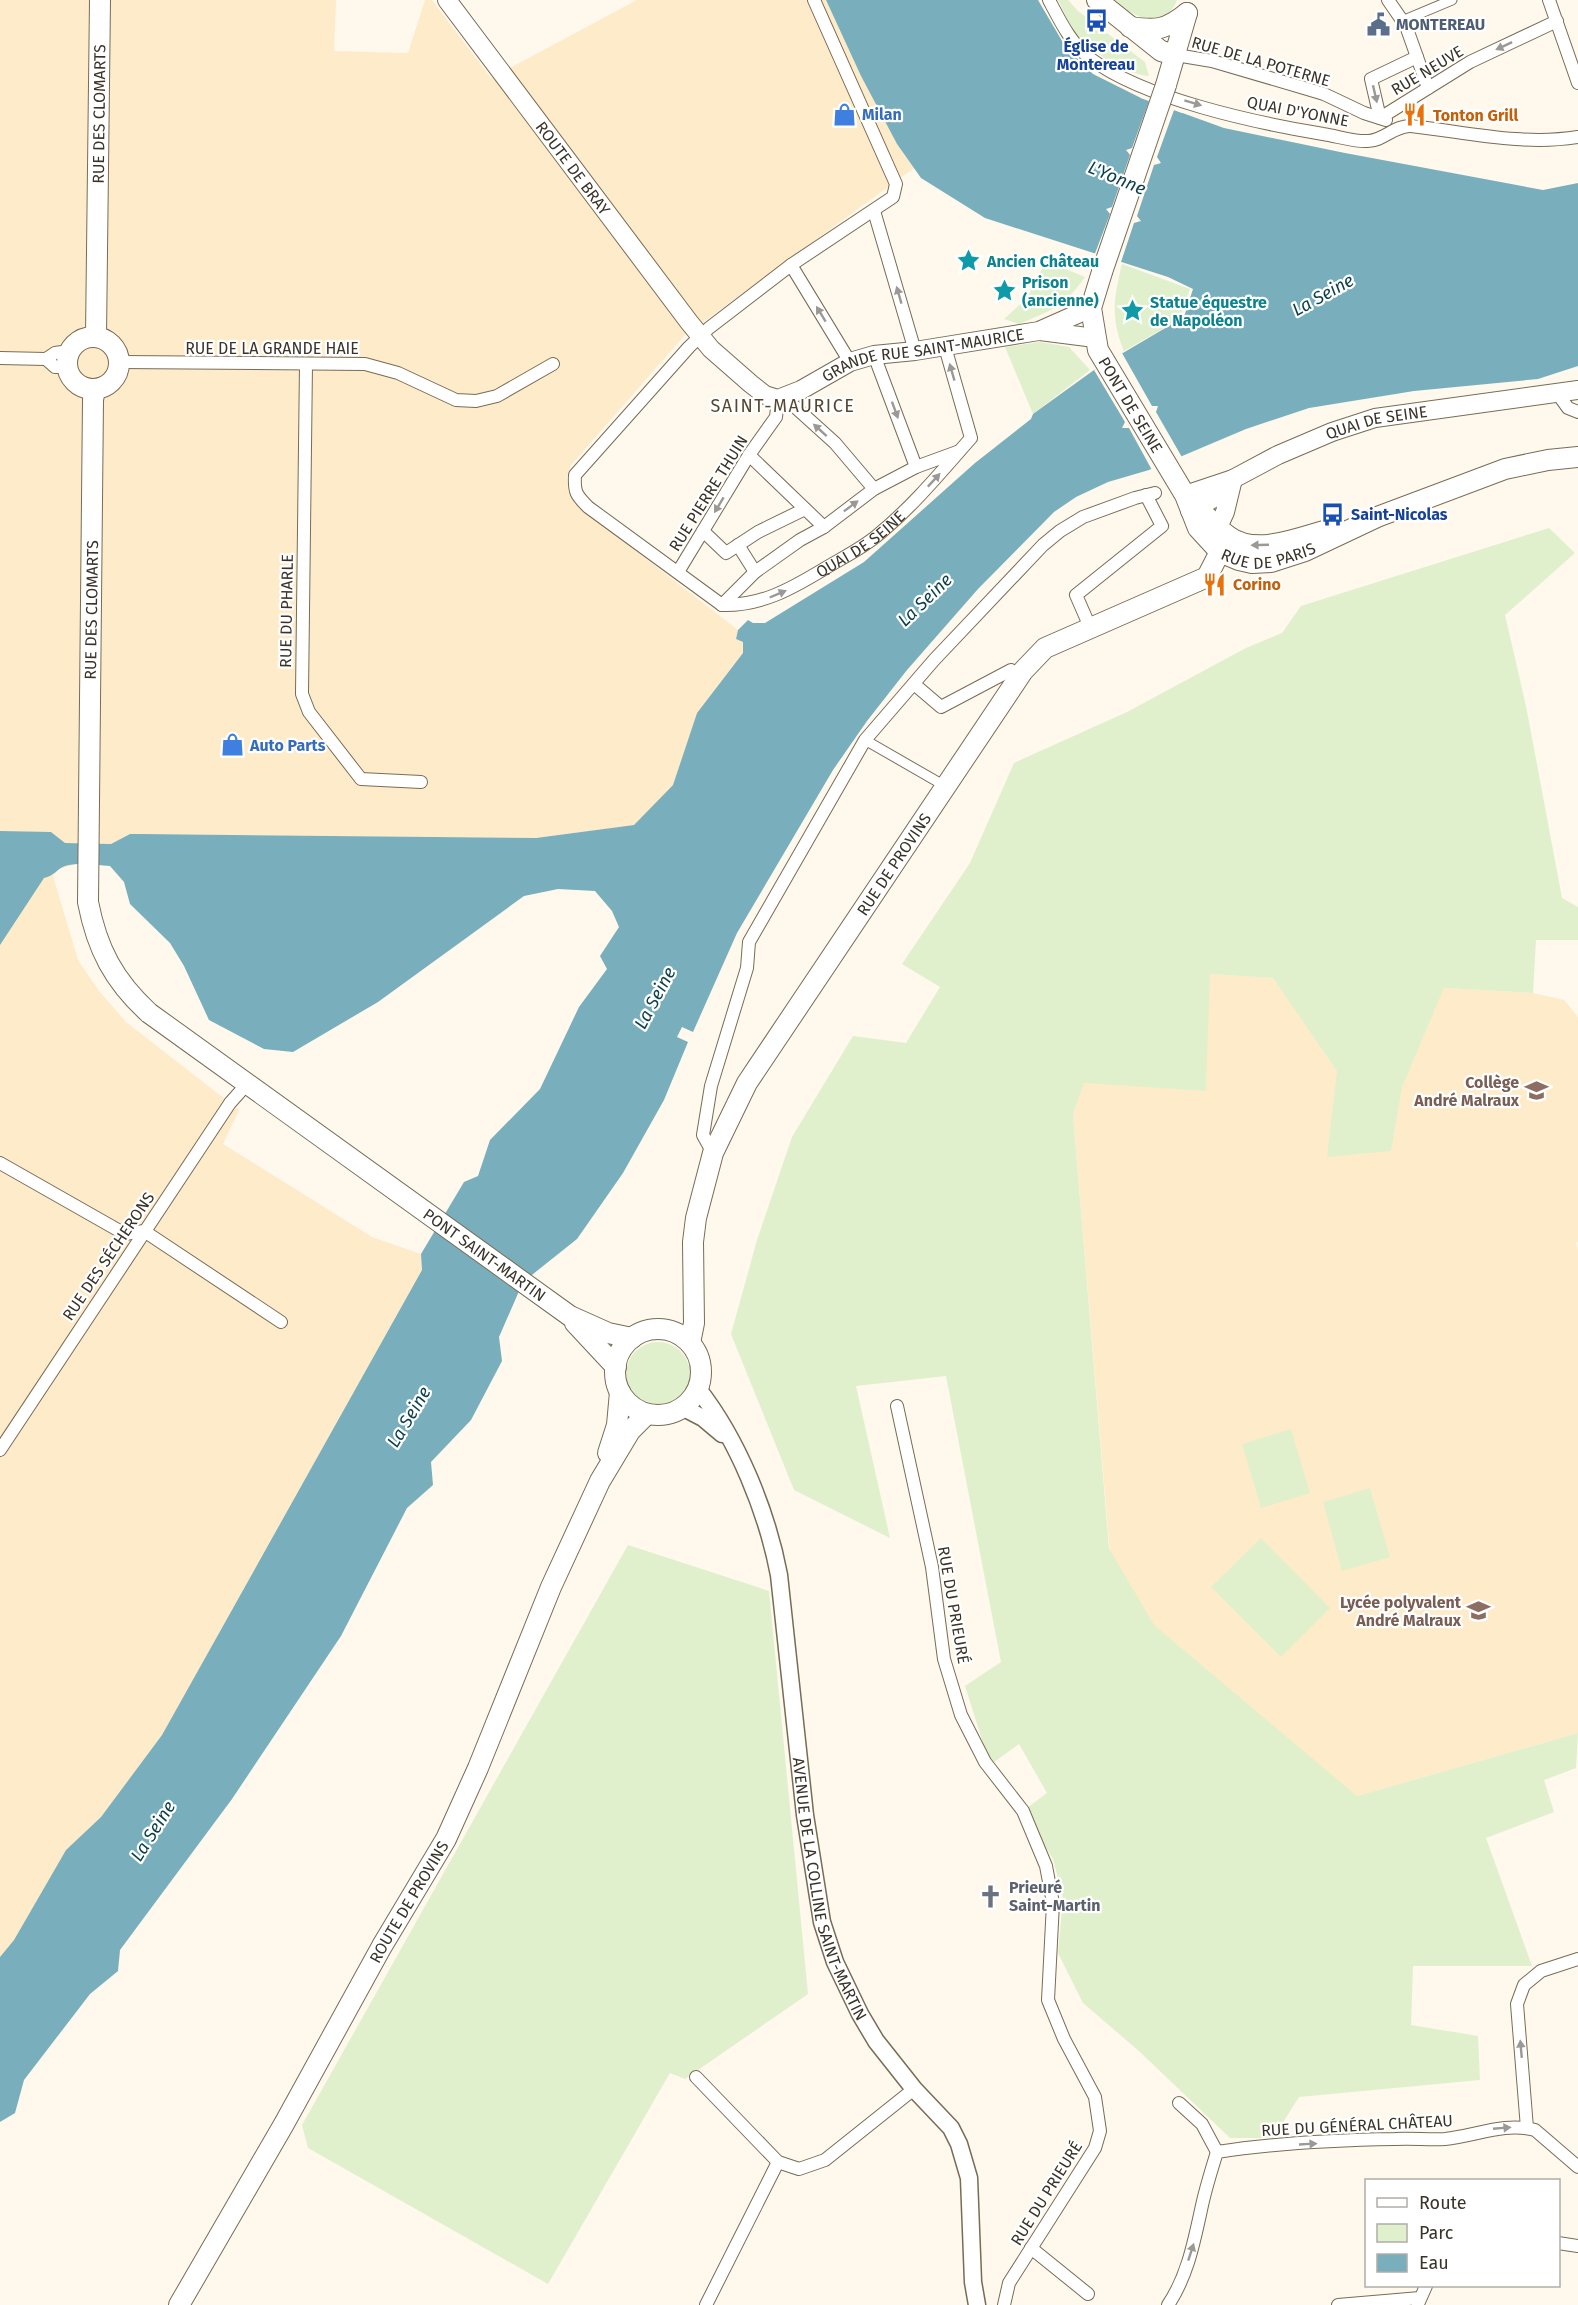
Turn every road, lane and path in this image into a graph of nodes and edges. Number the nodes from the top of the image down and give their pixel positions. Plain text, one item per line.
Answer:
1 (99, 0) edge
2 (447, 0) edge
3 (814, 0) edge
4 (1049, 0) edge
5 (1097, 0) edge
6 (1388, 0) edge
7 (1452, 0) edge
8 (1549, 0) edge
9 (1190, 7) edge
10 (1402, 21) junction
11 (1557, 21) junction
12 (1130, 27) junction
13 (1176, 55) junction
14 (1417, 57) junction
15 (1578, 83) edge
16 (1428, 88) junction
17 (1380, 118) junction
18 (1404, 126) junction
19 (1578, 137) edge
20 (874, 211) junction
21 (791, 265) junction
22 (1091, 308) junction
23 (1039, 331) junction
24 (96, 336) junction
25 (700, 336) junction
26 (1095, 338) junction
27 (945, 347) junction
28 (915, 351) junction
29 (874, 355) junction
30 (0, 358) edge
31 (68, 359) junction
32 (120, 362) junction
33 (850, 362) junction
34 (306, 364) junction
35 (553, 364) dead end
36 (95, 389) junction
37 (1578, 390) edge
38 (1557, 393) junction
39 (781, 398) junction
40 (1578, 412) edge
41 (960, 451) junction
42 (749, 455) junction
43 (1578, 456) edge
44 (916, 467) junction
45 (1231, 485) junction
46 (874, 489) junction
47 (1191, 504) junction
48 (805, 509) junction
49 (824, 527) junction
50 (704, 531) junction
51 (1222, 538) junction
52 (738, 545) junction
53 (678, 572) junction
54 (755, 572) junction
55 (722, 605) junction
56 (1090, 627) junction
57 (1019, 676) junction
58 (914, 684) junction
59 (865, 740) junction
60 (421, 782) dead end
61 (945, 786) junction
62 (247, 1084) junction
63 (713, 1152) junction
64 (0, 1162) edge
65 (144, 1231) junction
66 (693, 1296) junction
67 (570, 1316) junction
68 (281, 1322) dead end
69 (665, 1329) junction
70 (632, 1338) junction
71 (690, 1343) junction
72 (615, 1367) junction
73 (698, 1389) junction
74 (620, 1392) junction
75 (897, 1406) dead end
76 (682, 1407) junction
77 (647, 1413) junction
78 (733, 1446) junction
79 (0, 1450) edge
80 (600, 1481) junction
81 (1578, 1959) edge
82 (696, 2077) dead end
83 (915, 2089) junction
84 (1179, 2103) dead end
85 (1527, 2128) junction
86 (1217, 2152) junction
87 (778, 2163) junction
88 (1578, 2167) edge
89 (1560, 2243) edge
90 (1578, 2246) edge
91 (1031, 2248) junction
92 (1426, 2287) edge
93 (1089, 2294) dead end
94 (1419, 2301) edge
95 (179, 2305) edge
96 (706, 2305) edge
97 (976, 2305) edge
98 (1004, 2305) edge
99 (1168, 2305) edge
100 (1338, 2305) edge

1 - 24 main road, RUE DES CLOMARTS
2 - 25 main road, ROUTE DE BRAY
3 - 20 street
4 -> 18 street, QUAI D'YONNE
5 - 12 main road
6 - 10 street
7 - 10 street
8 - 11 street
9 - 12 main road
9 - 13 main road
10 - 14 street
11 - 15 street
11 -> 16 street, RUE NEUVE
12 - 13 main road
13 - 17 street, RUE DE LA POTERNE
13 - 22 main road, bridge
14 - 16 street
14 -> 17 street
16 - 17 street, RUE NEUVE
17 - 18 street, RUE DE LA POTERNE
18 - 19 street
20 - 21 street
28 -> 20 street
21 - 25 street
33 -> 21 street
22 - 23 main road
22 - 26 main road, PONT DE SEINE
23 - 26 main road
23 - 27 main road, GRANDE RUE SAINT-MAURICE
24 - 31 main road
24 - 32 main road
25 - 39 main road, ROUTE DE BRAY
25 - 53 street
26 - 47 main road, PONT DE SEINE
27 - 28 main road, GRANDE RUE SAINT-MAURICE
41 -> 27 street, QUAI DE SEINE
28 - 29 main road, GRANDE RUE SAINT-MAURICE
29 - 33 main road, GRANDE RUE SAINT-MAURICE
29 -> 44 street
30 - 31 street
31 - 36 main road
32 - 34 street, RUE DE LA GRANDE HAIE
32 - 36 main road
33 - 39 main road, GRANDE RUE SAINT-MAURICE
34 - 35 street, RUE DE LA GRANDE HAIE
34 - 60 street, RUE DU PHARLE
36 - 62 main road, RUE DES CLOMARTS
37 - 38 main road, QUAI DE SEINE
38 - 40 street
38 - 45 main road, QUAI DE SEINE
39 - 42 street, RUE PIERRE THUIN
46 -> 39 street
41 - 44 street
55 -> 41 street, QUAI DE SEINE
42 - 48 street
42 -> 50 street, RUE PIERRE THUIN
43 - 51 main road, RUE DE PARIS
44 - 46 street
45 - 47 main road, QUAI DE SEINE
45 - 51 main road
49 -> 46 street
47 - 51 main road, RUE DE PARIS
48 - 49 street
48 - 52 street
49 - 54 street
50 - 52 street
50 - 53 street, RUE PIERRE THUIN
51 - 56 main road, RUE DE PROVINS
52 - 54 street
53 - 55 street
54 - 55 street
56 - 57 main road, RUE DE PROVINS
56 - 58 street
57 - 58 street
57 - 61 main road, RUE DE PROVINS
58 - 59 street
59 - 61 street
59 - 63 street
61 - 63 main road, RUE DE PROVINS
62 - 65 street, RUE DES SÉCHERONS
62 - 67 main road, PONT SAINT-MARTIN
63 - 66 main road, RUE DE PROVINS
64 - 65 street
65 - 68 street
65 - 79 street, RUE DES SÉCHERONS
66 - 69 main road
66 - 71 main road, RUE DE PROVINS
67 - 70 main road
67 - 72 main road
69 - 70 main road
69 - 71 main road
70 - 72 main road
71 - 73 main road
72 - 74 main road
73 - 76 main road
73 - 78 street, AVENUE DE LA COLLINE SAINT-MARTIN
74 - 77 main road
74 - 80 main road
75 - 91 street, RUE DU PRIEURÉ
76 - 77 main road
76 - 78 street, AVENUE DE LA COLLINE SAINT-MARTIN
77 - 80 main road
78 - 83 street, AVENUE DE LA COLLINE SAINT-MARTIN
80 - 95 main road, ROUTE DE PROVINS
85 -> 81 street
82 - 87 street
83 - 87 street
83 - 97 street, AVENUE DE LA COLLINE SAINT-MARTIN
84 - 86 street
86 -> 85 street, RUE DU GÉNÉRAL CHÂTEAU
85 - 88 street
99 -> 86 street
87 - 96 street
89 - 90 street
91 - 93 street
91 - 98 street, RUE DU PRIEURÉ
92 - 94 street
94 - 100 street

